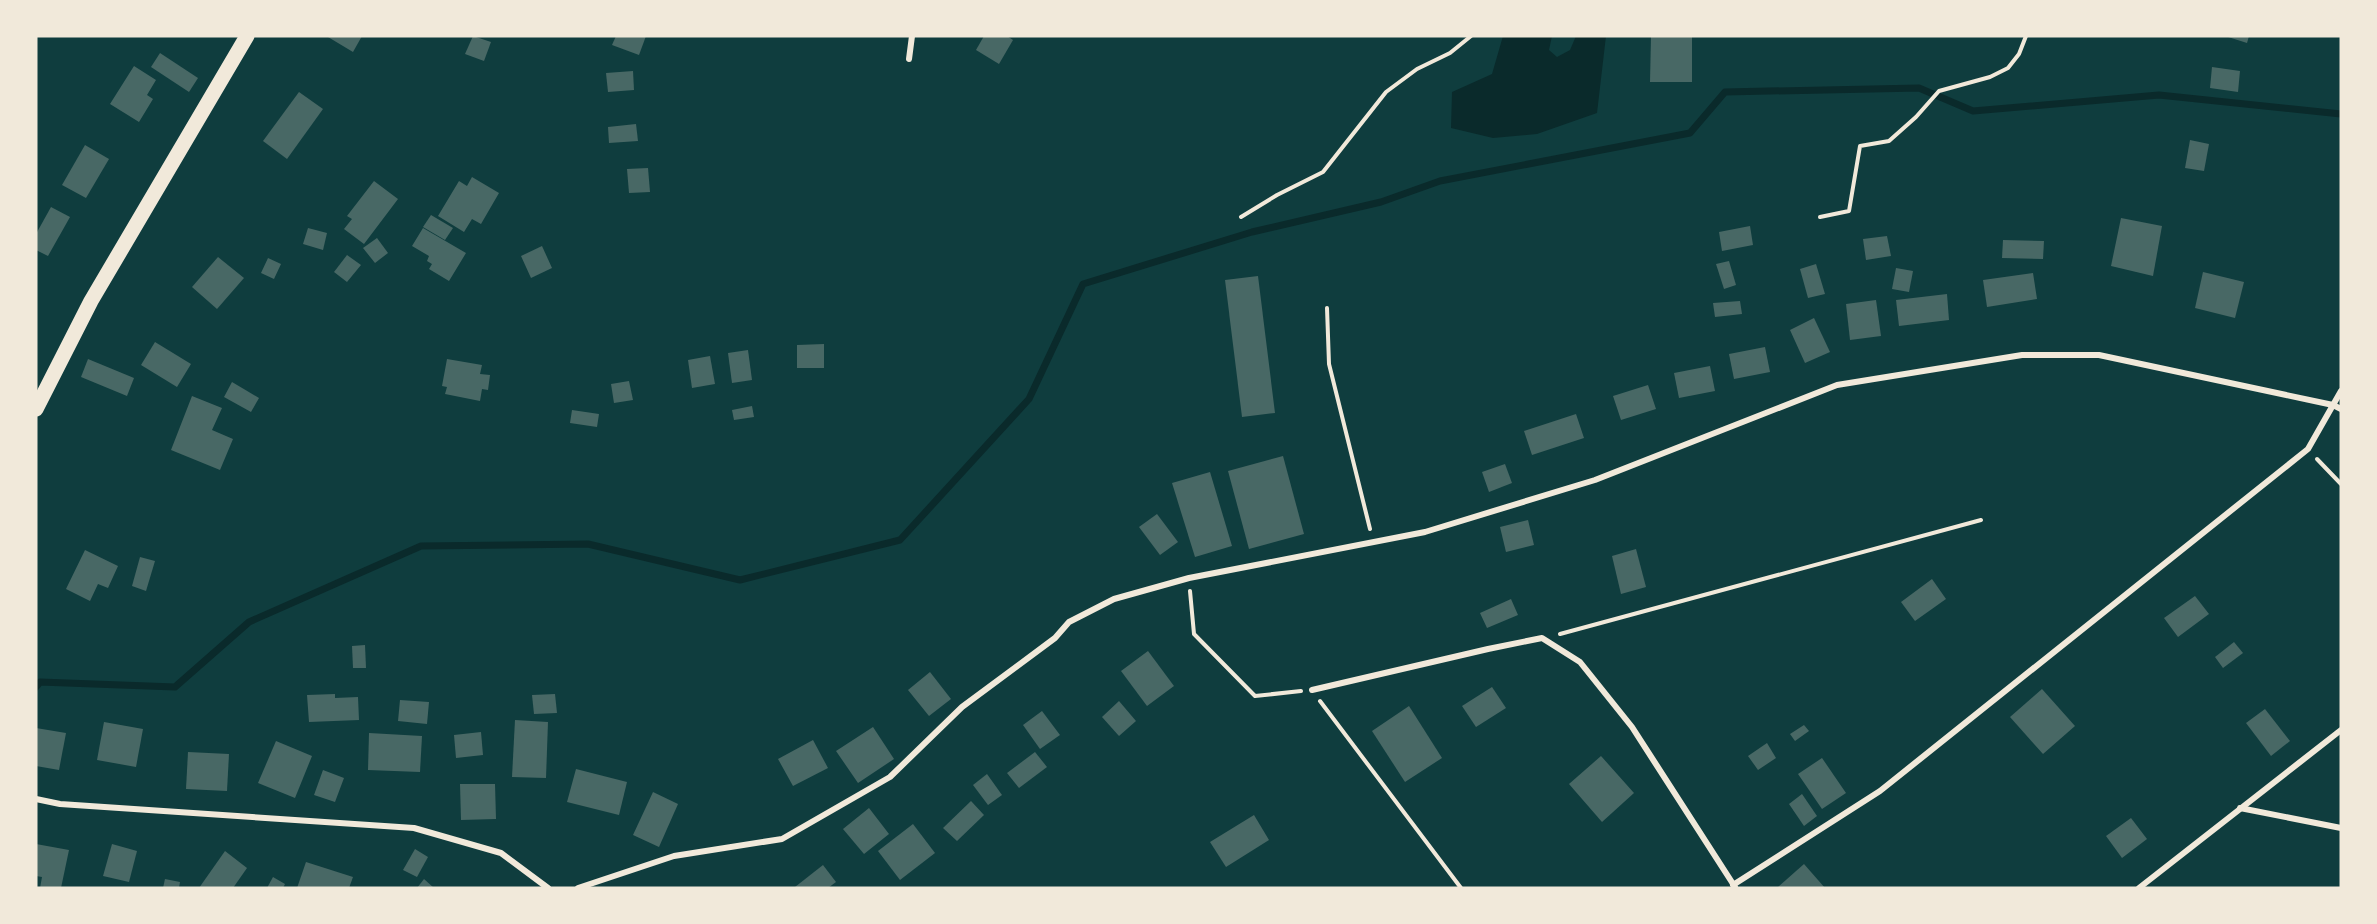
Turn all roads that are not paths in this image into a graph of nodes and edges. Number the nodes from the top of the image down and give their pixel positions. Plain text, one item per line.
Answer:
1 (247, 36) edge
2 (912, 36) edge
3 (909, 59) dead end
4 (2341, 391) edge
5 (2333, 405) junction
6 (2341, 408) edge
7 (36, 409) edge
8 (1312, 690) road end
9 (2341, 730) edge
10 (36, 799) edge
11 (2240, 808) junction
12 (2341, 828) edge
13 (1735, 886) edge
14 (548, 888) edge
15 (578, 888) edge
16 (2139, 888) edge

1 - 7 main road
2 - 3 street
4 - 5 street
5 - 6 street
5 - 13 street
5 - 15 street
8 - 13 street
9 - 11 street
10 - 14 street
11 - 12 street
11 - 16 street

